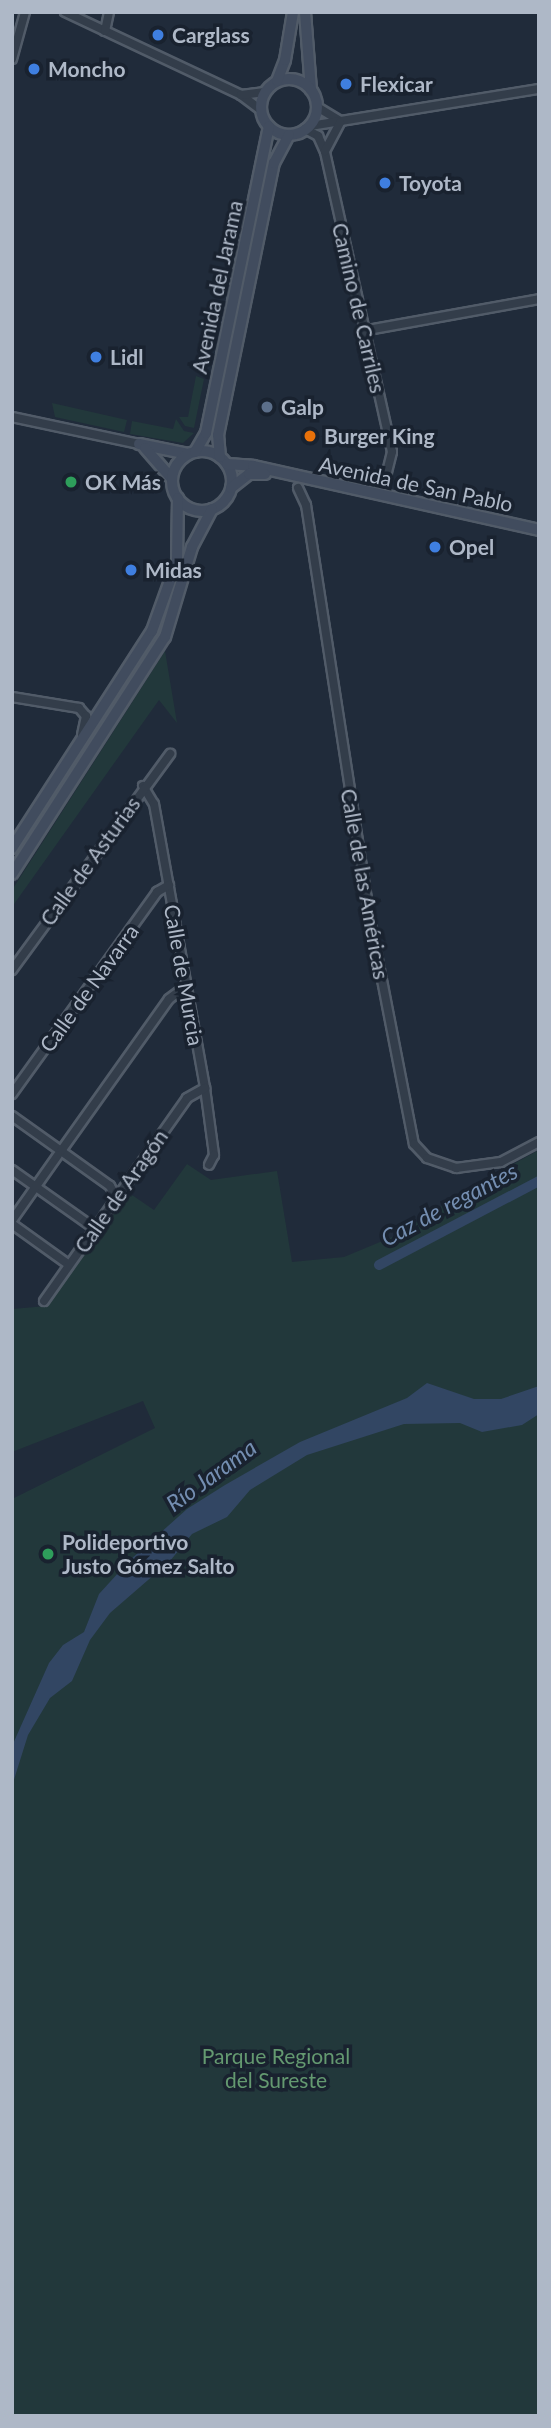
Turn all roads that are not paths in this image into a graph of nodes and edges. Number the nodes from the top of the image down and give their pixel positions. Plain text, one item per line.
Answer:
1 (25, 12) edge
2 (65, 12) edge
3 (109, 12) edge
4 (293, 12) edge
5 (306, 12) edge
6 (105, 31) junction
7 (12, 59) edge
8 (277, 81) junction
9 (539, 89) edge
10 (311, 90) junction
11 (265, 92) junction
12 (241, 95) junction
13 (317, 107) junction
14 (261, 110) junction
15 (343, 121) junction
16 (268, 126) junction
17 (308, 128) junction
18 (289, 135) junction
19 (325, 152) junction
20 (539, 299) edge
21 (362, 331) junction
22 (12, 417) edge
23 (139, 444) junction
24 (191, 453) junction
25 (224, 461) junction
26 (285, 475) junction
27 (172, 479) junction
28 (368, 482) dead end
29 (231, 488) junction
30 (298, 488) dead end
31 (178, 498) junction
32 (212, 509) junction
33 (539, 530) edge
34 (12, 697) edge
35 (80, 742) junction
36 (170, 754) dead end
37 (144, 786) junction
38 (12, 848) edge
39 (12, 874) edge
40 (169, 885) junction
41 (12, 970) edge
42 (186, 985) junction
43 (205, 1088) junction
44 (12, 1094) edge
45 (12, 1116) edge
46 (539, 1142) edge
47 (60, 1153) junction
48 (209, 1165) dead end
49 (12, 1170) edge
50 (36, 1187) junction
51 (116, 1197) junction
52 (13, 1222) edge
53 (94, 1228) junction
54 (69, 1265) junction
55 (44, 1301) dead end

1 - 7 street
2 - 6 street
3 - 6 street
4 - 8 main road
5 - 10 main road
6 - 12 street
8 - 10 main road
8 - 11 main road
9 - 15 street
10 - 13 main road
11 - 12 street
11 - 14 main road
12 - 14 street
13 - 15 street
13 - 17 main road
14 - 16 main road
15 - 17 street
15 - 19 street
16 - 18 main road
16 - 24 main road, Avenida del Jarama
17 - 18 main road
17 - 19 street, Camino de Carriles
18 - 25 main road, Avenida del Jarama
19 - 21 street, Camino de Carriles
20 - 21 street
21 - 28 street, Camino de Carriles
22 - 23 street
23 - 24 main road
23 - 27 main road
24 - 25 main road
24 - 27 main road
25 - 26 main road, Avenida de San Pablo
25 - 29 main road
26 - 29 main road, Avenida de San Pablo
26 - 33 main road, Avenida de San Pablo
27 - 31 main road
29 - 32 main road
30 - 46 street, Calle de las Américas
31 - 32 main road
31 - 35 main road
32 - 39 main road
34 - 35 street
35 - 38 main road
36 - 37 street, Calle de Asturias
37 - 40 street, Calle de Murcia
37 - 41 street, Calle de Asturias
40 - 42 street, Calle de Murcia
40 - 44 street, Calle de Navarra
42 - 43 street, Calle de Murcia
42 - 47 street
43 - 48 street, Calle de Murcia
43 - 51 street, Calle de Aragón
45 - 47 street
47 - 50 street
47 - 51 street
49 - 50 street
50 - 52 street
50 - 53 street
51 - 53 street, Calle de Aragón
52 - 54 street
53 - 54 street, Calle de Aragón
54 - 55 street, Calle de Aragón

